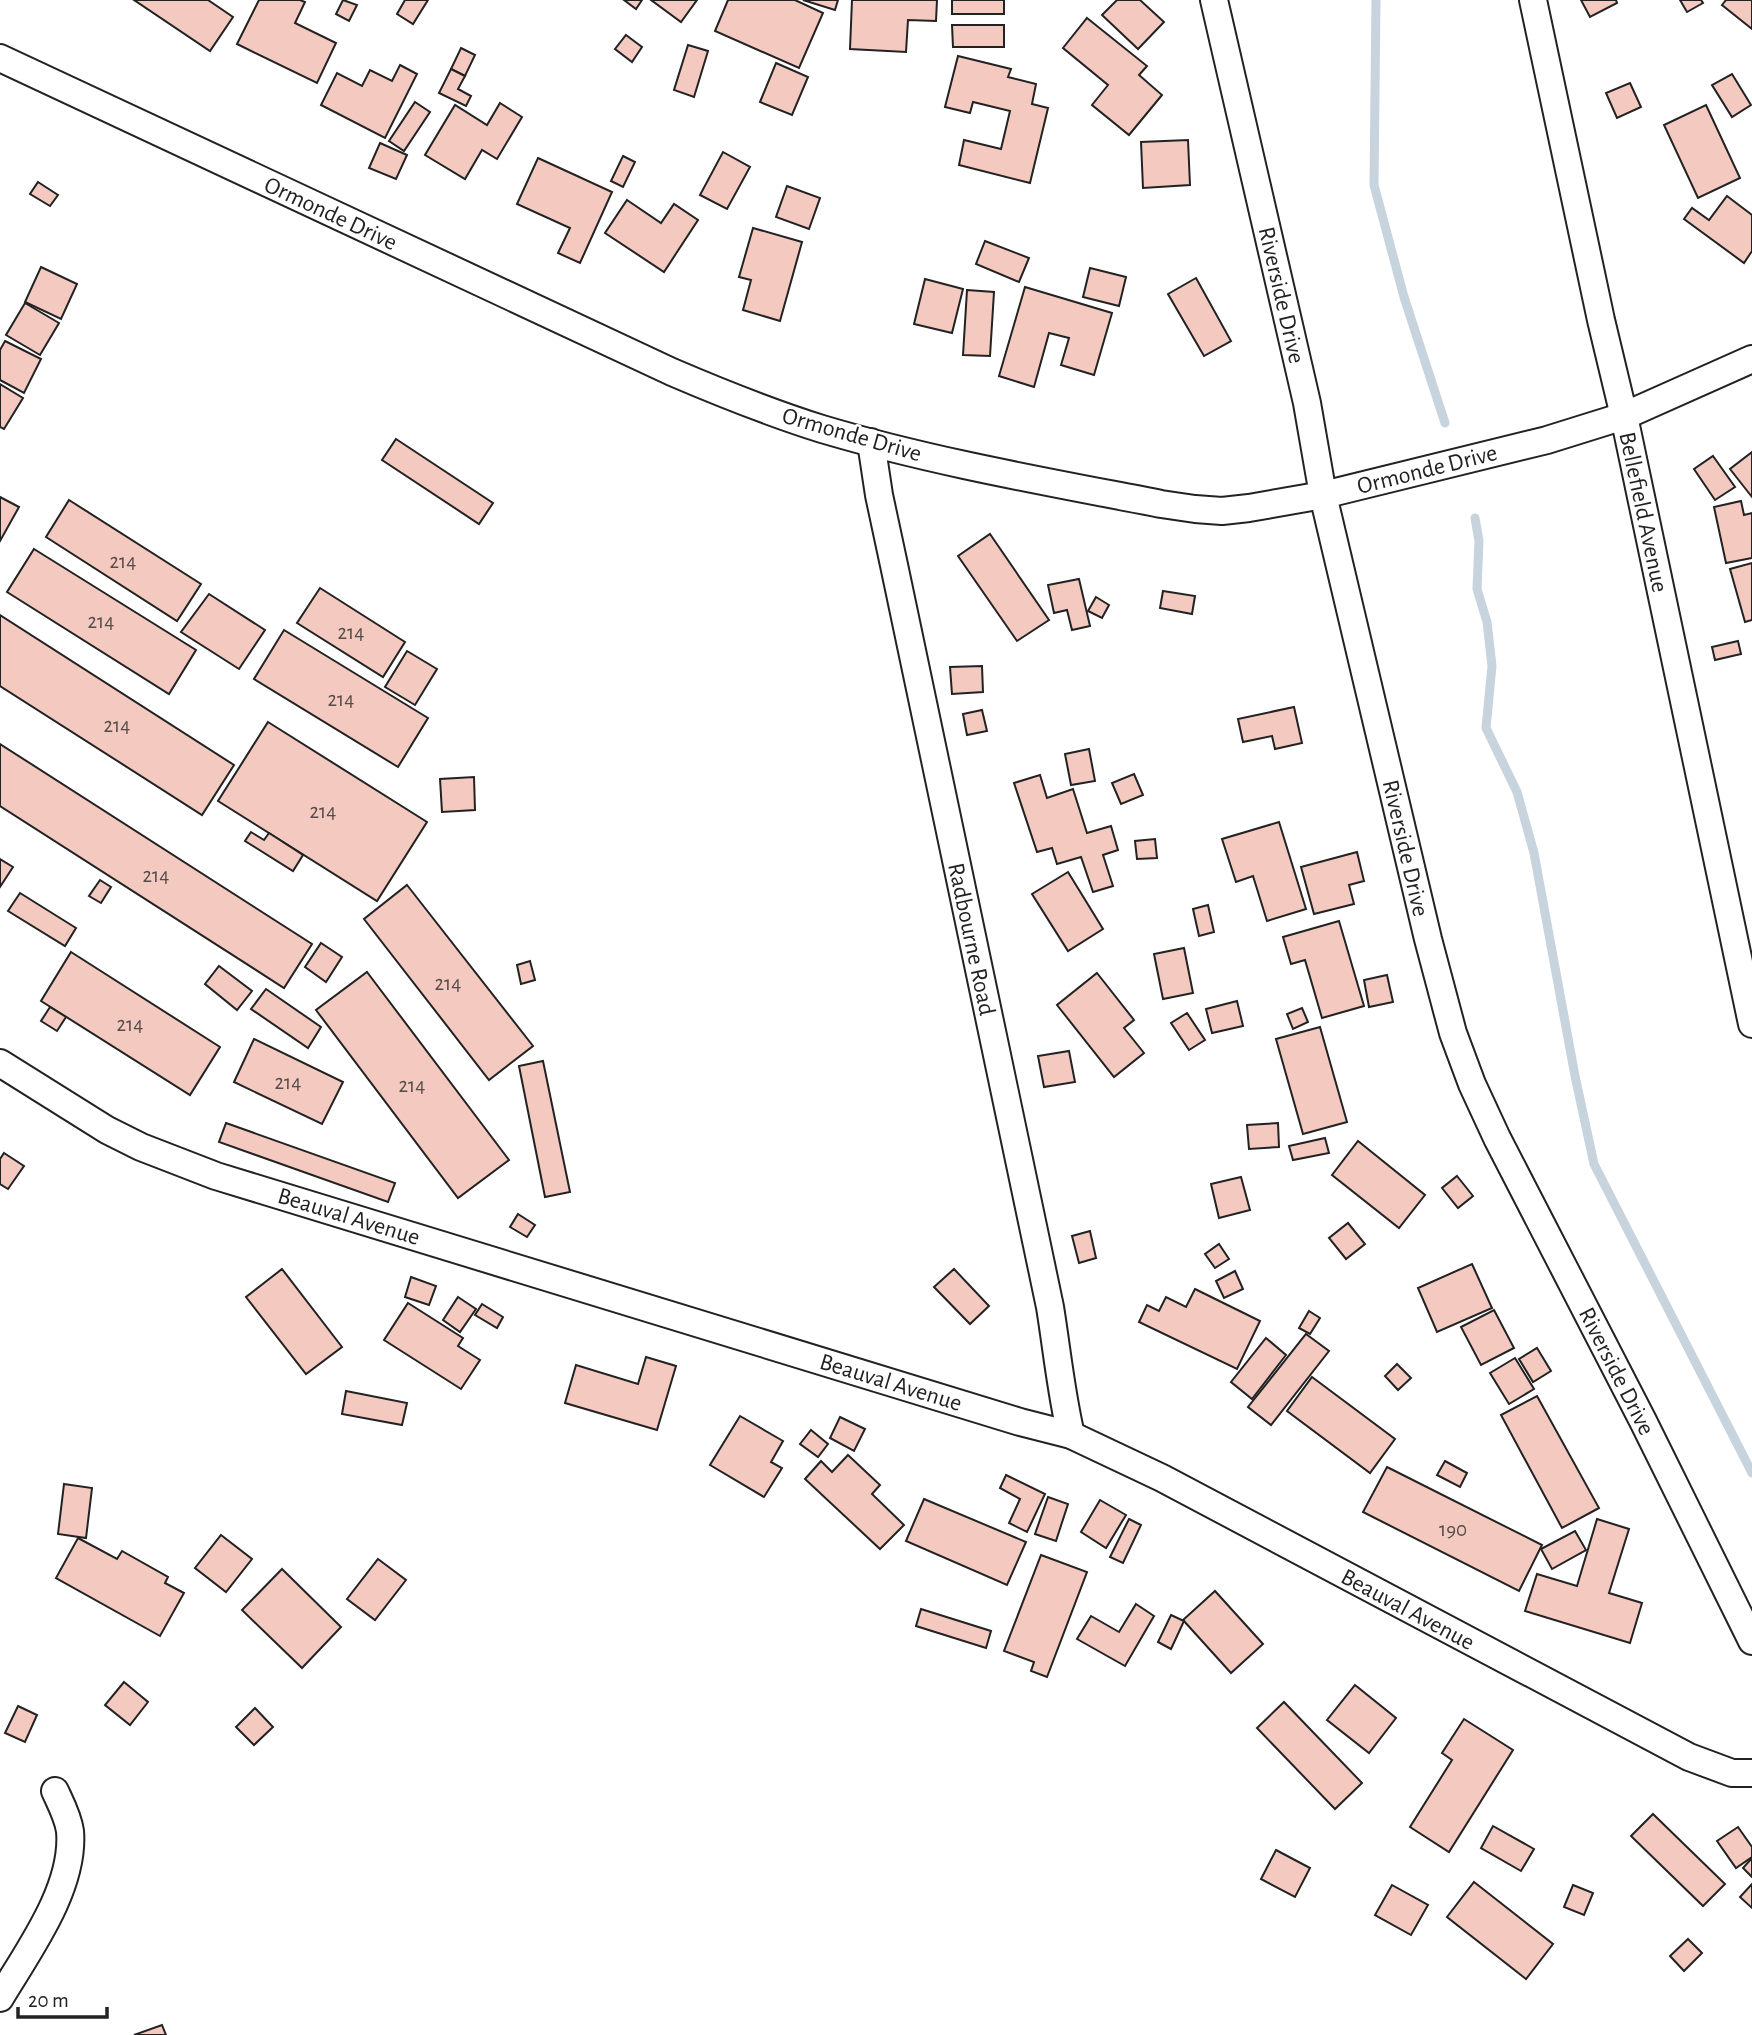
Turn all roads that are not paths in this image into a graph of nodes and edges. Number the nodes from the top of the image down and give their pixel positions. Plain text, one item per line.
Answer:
1 (1214, 0) edge
2 (1532, 0) edge
3 (0, 58) edge
4 (1752, 359) edge
5 (1624, 416) junction
6 (871, 442) junction
7 (1323, 495) junction
8 (1752, 1024) edge
9 (0, 1063) edge
10 (1071, 1435) junction
11 (1752, 1641) edge
12 (1752, 1773) edge
13 (55, 1791) dead end
14 (0, 1998) edge

1 - 7 street, Riverside Drive
2 - 5 street, Bellefield Avenue
3 - 6 street, Ormonde Drive
4 - 5 street, Ormonde Drive
5 - 7 street, Ormonde Drive
5 - 8 street, Bellefield Avenue
6 - 7 street, Ormonde Drive
6 - 10 street, Radbourne Road
7 - 11 street, Riverside Drive
9 - 10 street, Beauval Avenue
10 - 12 street, Beauval Avenue
13 - 14 street

